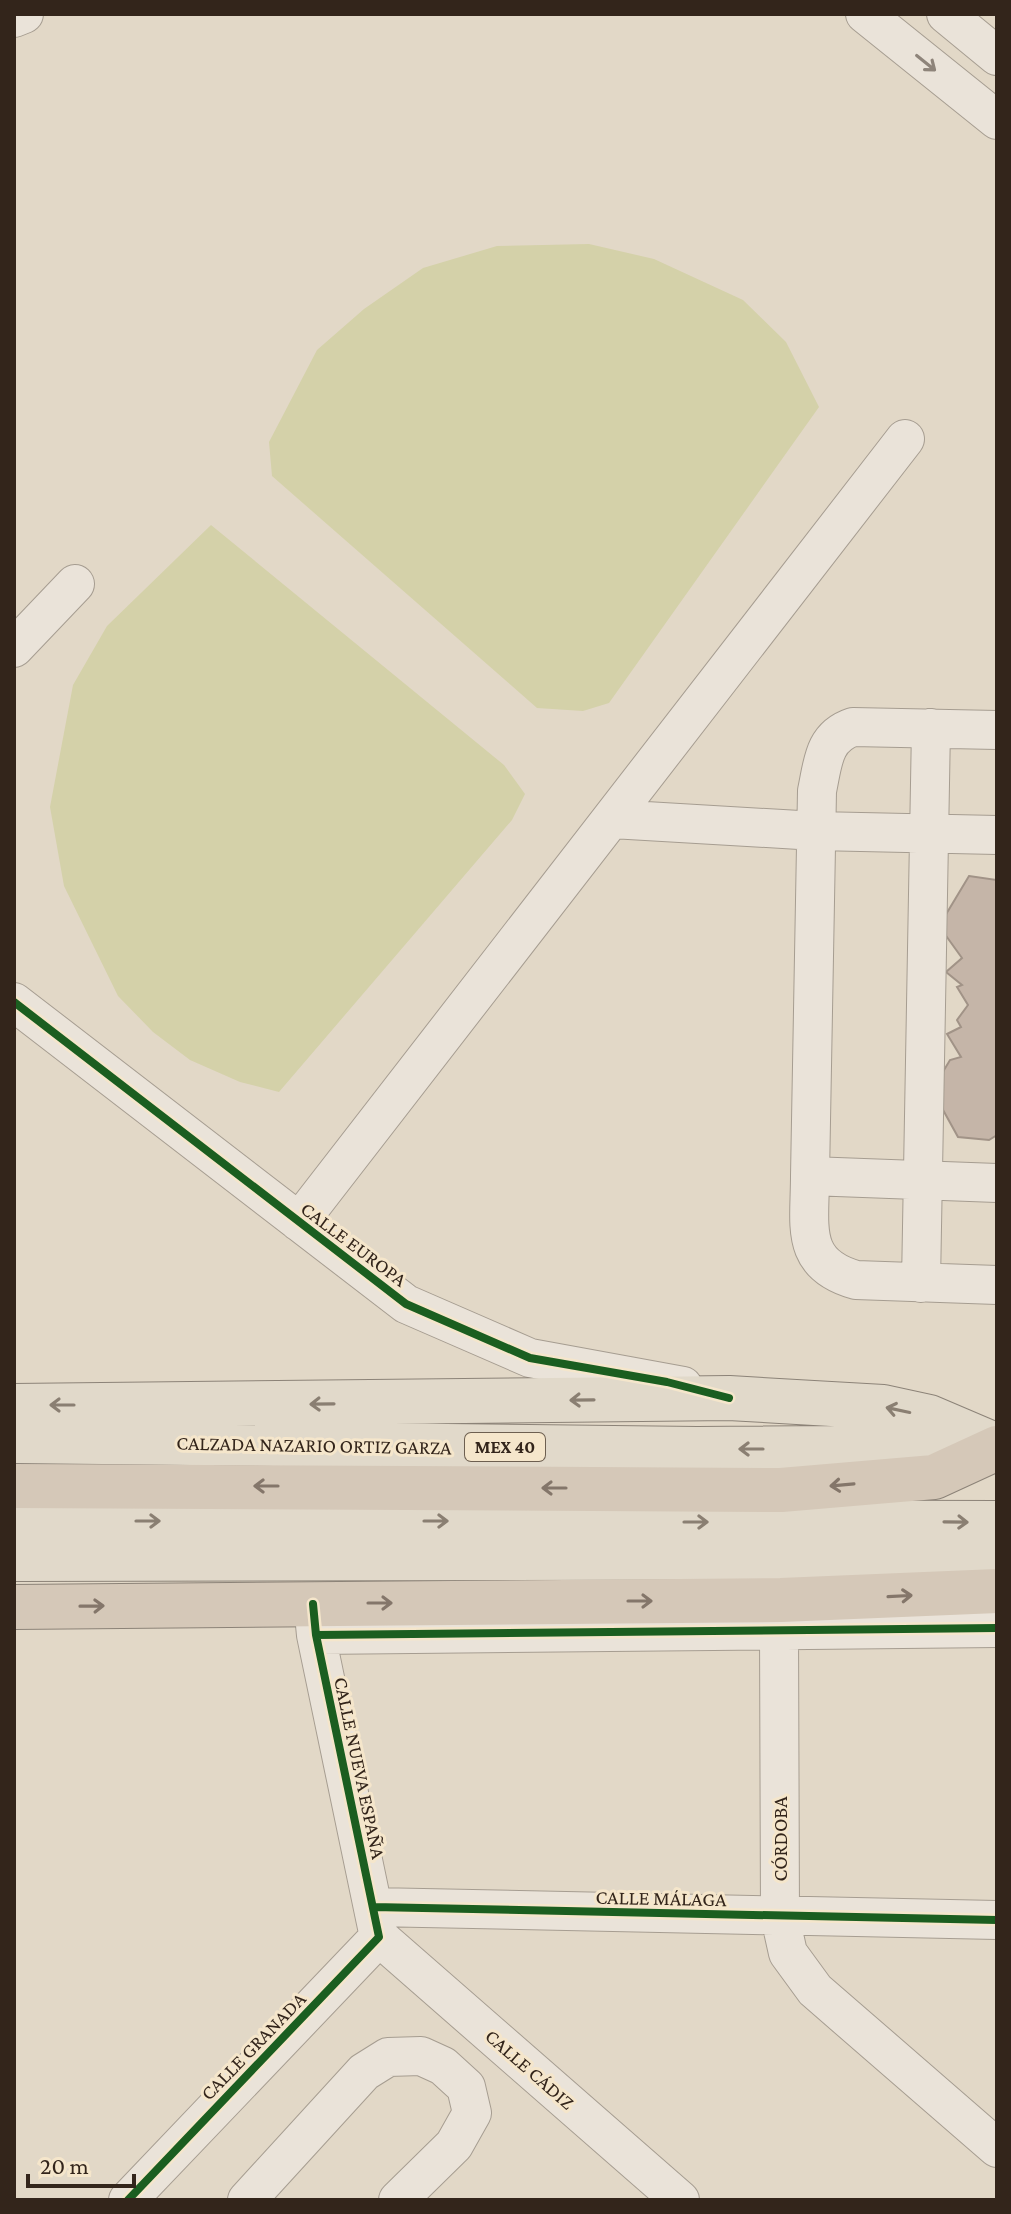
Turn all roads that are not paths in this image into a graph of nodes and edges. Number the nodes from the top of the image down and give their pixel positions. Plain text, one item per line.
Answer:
1 (24, 14) edge
2 (865, 14) edge
3 (946, 14) edge
4 (14, 18) edge
5 (997, 56) edge
6 (997, 120) edge
7 (905, 439) dead end
8 (75, 584) dead end
9 (14, 648) edge
10 (931, 728) junction
11 (997, 730) edge
12 (612, 819) junction
13 (816, 831) junction
14 (929, 834) junction
15 (997, 835) edge
16 (14, 1002) edge
17 (810, 1176) junction
18 (924, 1179) junction
19 (997, 1183) edge
20 (299, 1222) junction
21 (921, 1283) junction
22 (997, 1285) edge
23 (729, 1398) junction
24 (14, 1406) edge
25 (14, 1441) edge
26 (997, 1447) edge
27 (14, 1486) edge
28 (14, 1521) edge
29 (997, 1523) edge
30 (997, 1557) edge
31 (14, 1559) edge
32 (997, 1591) edge
33 (14, 1607) edge
34 (314, 1620) junction
35 (997, 1628) edge
36 (779, 1630) junction
37 (780, 1917) junction
38 (997, 1920) edge
39 (376, 1922) junction
40 (997, 2148) edge
41 (128, 2200) edge
42 (247, 2200) edge
43 (398, 2200) edge
44 (680, 2200) edge

1 - 4 street
2 -> 6 street
3 - 5 street
7 - 12 street
8 - 9 street
10 - 11 street
10 - 13 street
10 - 14 street
12 - 13 street
12 - 20 street
13 - 14 street
13 - 17 street
14 - 15 street
14 - 18 street
16 - 20 street, CALLE EUROPA
17 - 18 street
17 - 21 street
18 - 19 street
18 - 21 street
20 - 23 street, CALLE EUROPA
21 - 22 street
23 -> 24 main road
26 -> 23 main road
26 -> 25 main road, CALZADA NAZARIO ORTIZ GARZA / MEX 40
26 -> 27 highway
28 -> 29 main road
30 - 31 main road
34 -> 32 highway
33 -> 34 highway
34 - 36 street
34 - 39 street, CALLE NUEVA ESPAÑA
35 - 36 street
36 - 37 street, CÓRDOBA
37 - 38 street, CALLE MÁLAGA
37 - 39 street, CALLE MÁLAGA
37 - 40 street, CÓRDOBA
39 - 41 street, CALLE GRANADA
39 - 44 street, CALLE CÁDIZ
42 - 43 street

